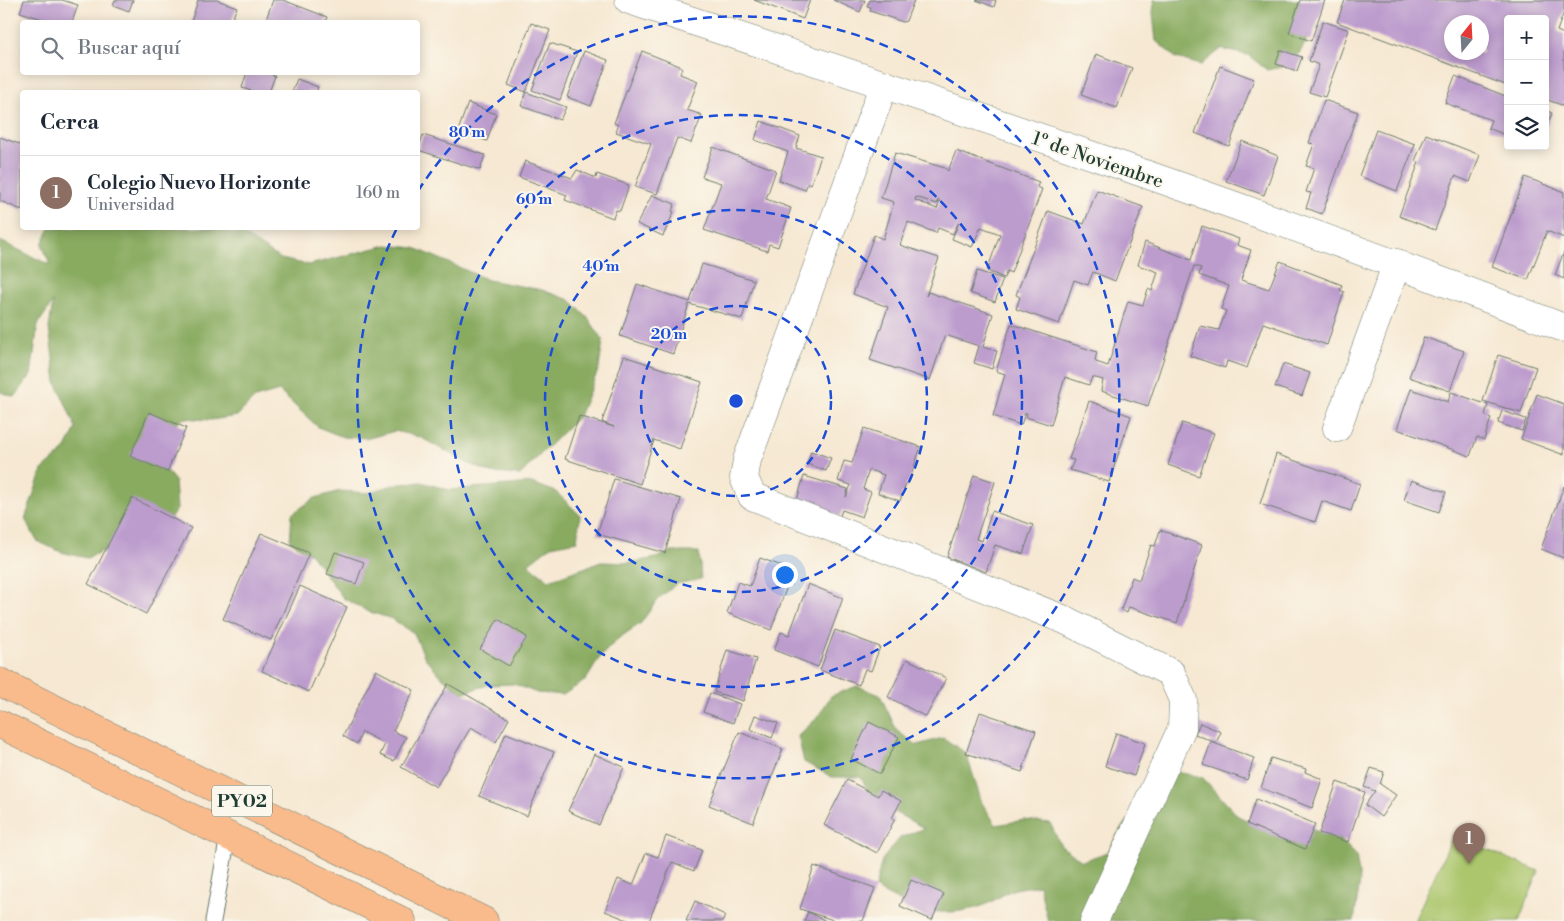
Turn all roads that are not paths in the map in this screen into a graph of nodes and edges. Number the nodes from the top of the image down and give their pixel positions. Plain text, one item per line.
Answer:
1 (629, 0) edge
2 (884, 84) junction
3 (1397, 262) junction
4 (1564, 328) edge
5 (1337, 428) dead end
6 (0, 682) edge
7 (1, 727) edge
8 (228, 836) junction
9 (395, 919) edge
10 (213, 921) edge
11 (484, 921) edge
12 (1094, 921) edge

1 - 2 street, 1º de Noviembre
2 - 3 street, 1º de Noviembre
2 - 12 street
3 - 4 street, 1º de Noviembre
3 - 5 street
6 - 11 highway, PY02
7 - 8 highway, PY02
8 - 9 highway, PY02
8 - 10 lane

